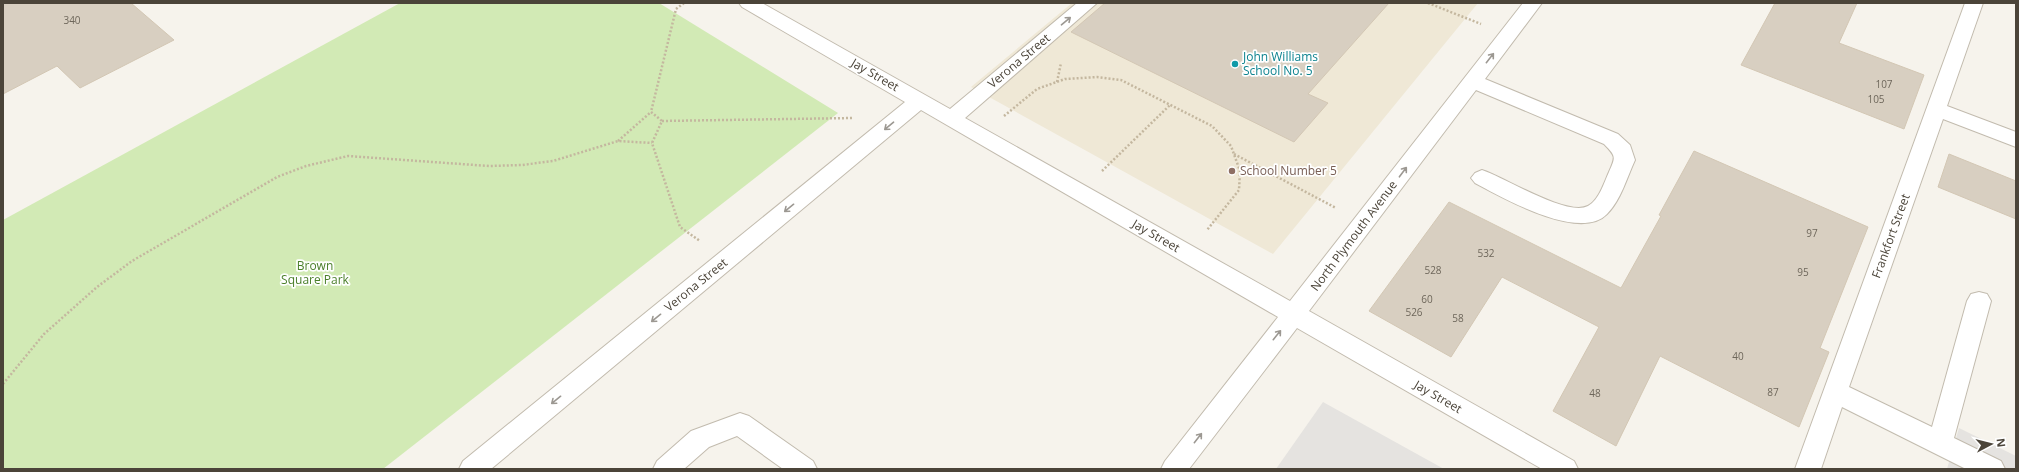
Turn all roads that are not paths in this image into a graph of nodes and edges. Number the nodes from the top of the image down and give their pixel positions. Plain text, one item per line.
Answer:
1 (748, 3) edge
2 (1088, 3) edge
3 (1533, 3) edge
4 (1974, 3) edge
5 (1472, 81) junction
6 (919, 101) junction
7 (1936, 109) junction
8 (951, 119) junction
9 (2016, 140) edge
10 (1482, 178) dead end
11 (1979, 300) dead end
12 (1294, 314) junction
13 (1835, 392) junction
14 (1940, 443) junction
15 (472, 469) edge
16 (666, 469) edge
17 (804, 469) edge
18 (1174, 469) edge
19 (1565, 469) edge
20 (1808, 469) edge
21 (1992, 469) edge

1 - 6 street, Jay Street
8 -> 2 street, Verona Street
5 -> 3 street, North Plymouth Avenue
4 - 7 street, Frankfort Street
5 - 10 street
12 -> 5 street, North Plymouth Avenue
6 - 8 street, Jay Street
6 -> 15 street, Verona Street
7 - 9 street
7 - 13 street, Frankfort Street
8 - 12 street, Jay Street
11 - 14 street
18 -> 12 street, North Plymouth Avenue
12 - 19 street, Jay Street
13 - 14 street
13 - 20 street, Frankfort Street
14 - 21 street
16 - 17 street

